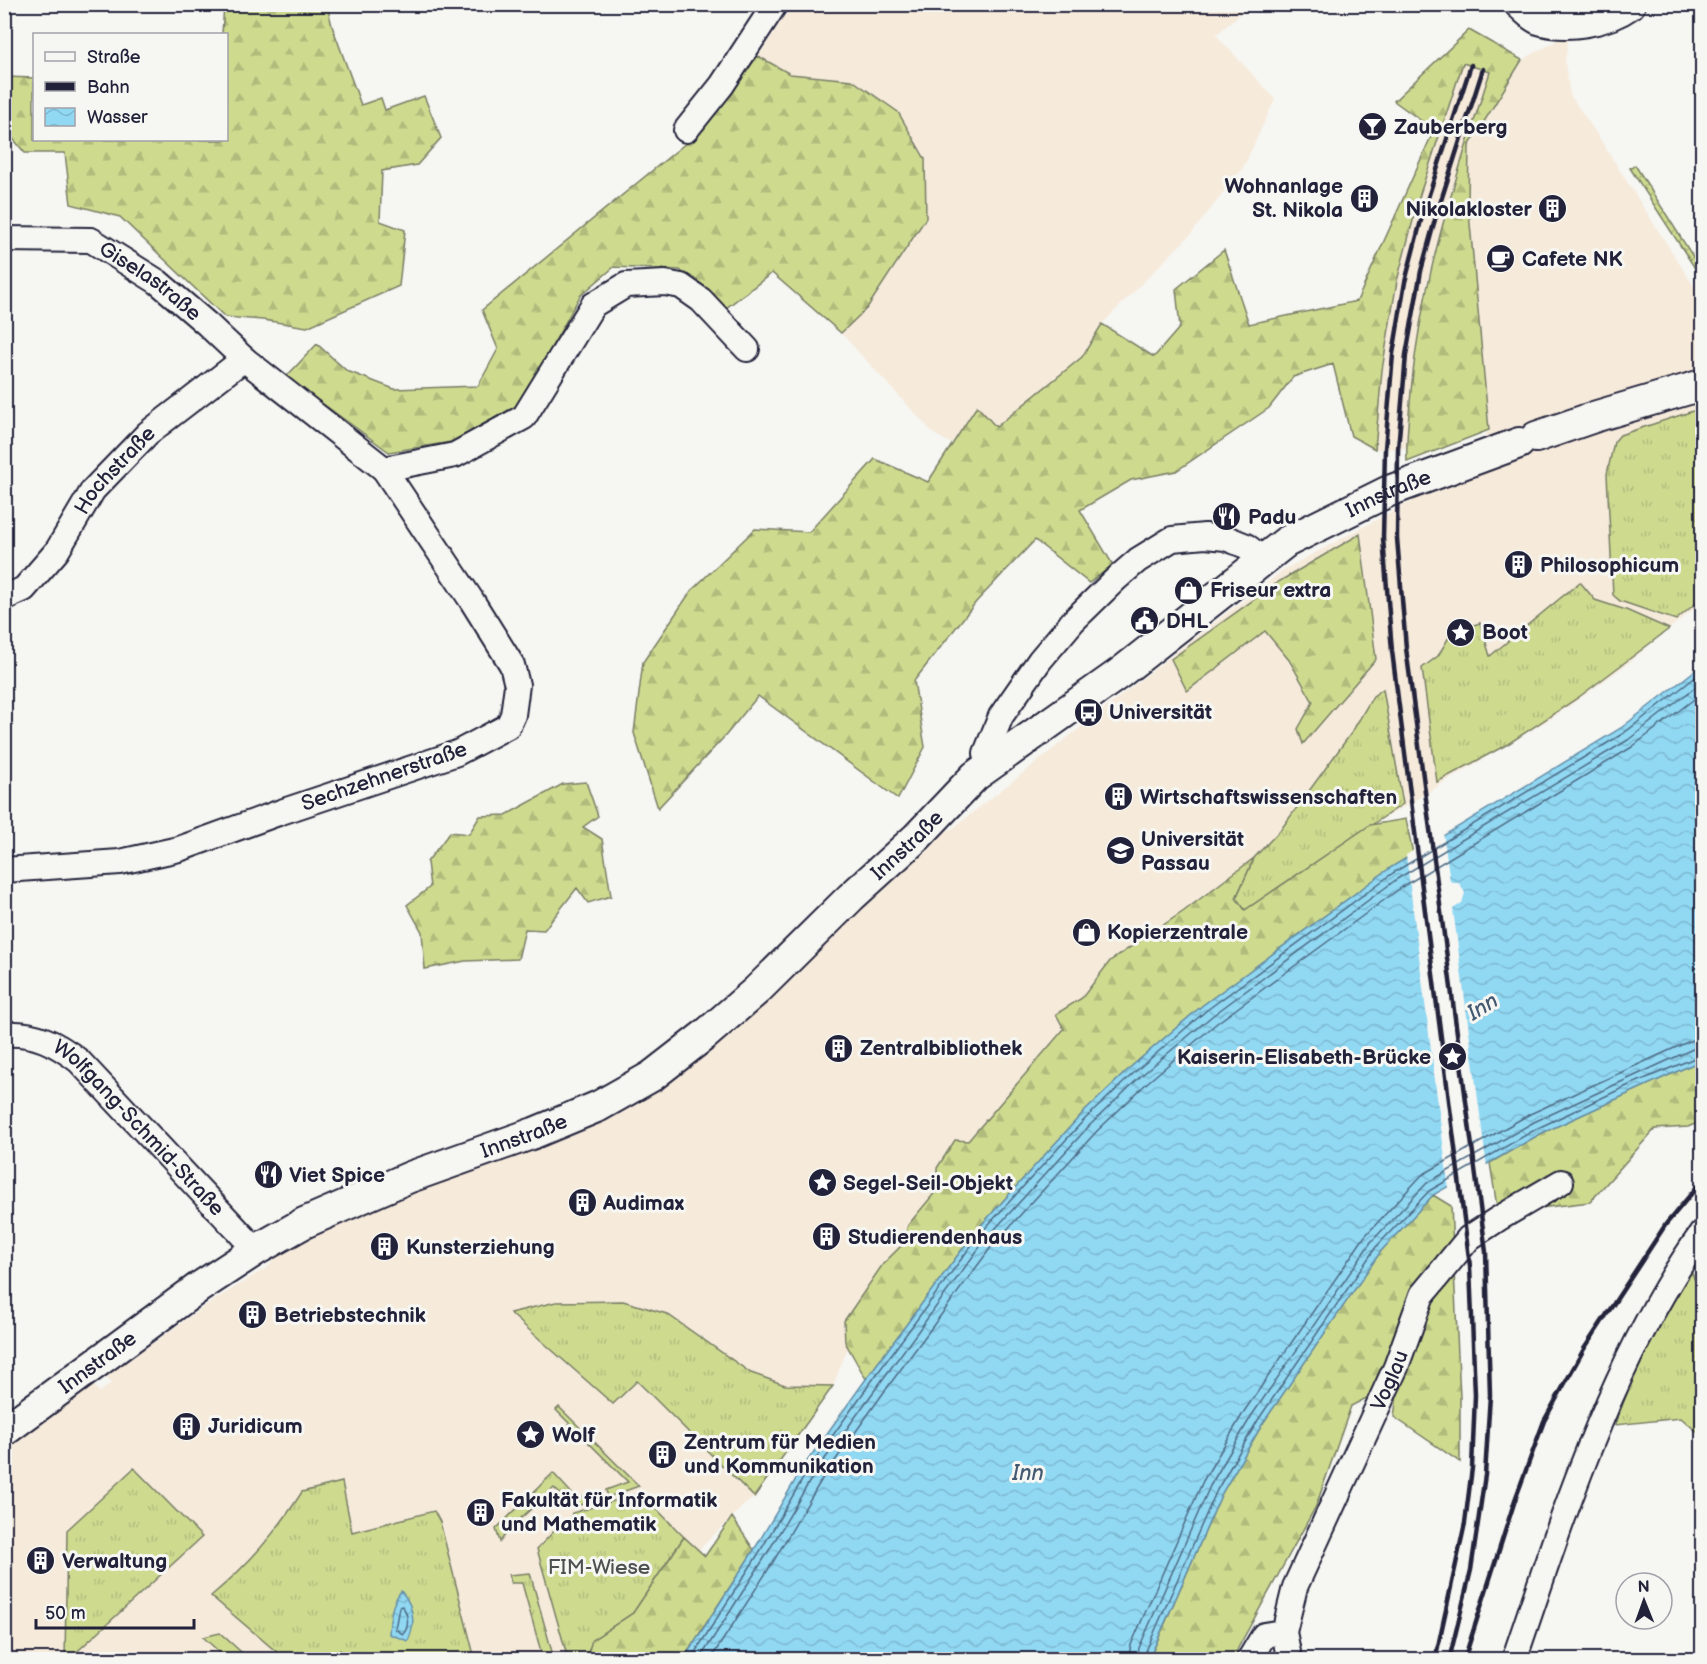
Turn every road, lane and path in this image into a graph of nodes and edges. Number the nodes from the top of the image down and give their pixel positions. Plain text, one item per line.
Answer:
1 (775, 4) edge
2 (1520, 4) edge
3 (1630, 4) edge
4 (686, 130) dead end
5 (4, 239) edge
6 (747, 350) dead end
7 (244, 359) junction
8 (1702, 384) edge
9 (384, 469) junction
10 (1264, 559) junction
11 (4, 598) edge
12 (988, 766) junction
13 (4, 870) edge
14 (4, 1034) edge
15 (1561, 1182) dead end
16 (1702, 1233) edge
17 (256, 1250) junction
18 (4, 1431) edge
19 (1284, 1632) junction
20 (1249, 1659) edge
21 (1287, 1659) edge
22 (1514, 1659) edge

1 - 4 street
2 - 3 street
5 - 7 street, Giselastraße
6 - 9 street
7 - 9 street, Sechzehnerstraße
7 - 11 street, Hochstraße
8 - 10 street, Innstraße
9 - 13 street, Sechzehnerstraße
10 - 12 street, Innstraße
10 - 12 street
12 - 17 street, Innstraße
14 - 17 street, Wolfgang-Schmid-Straße
15 - 19 street, Voglau
16 - 22 street
17 - 18 street, Innstraße
19 - 20 street
19 - 21 street, Voglau

